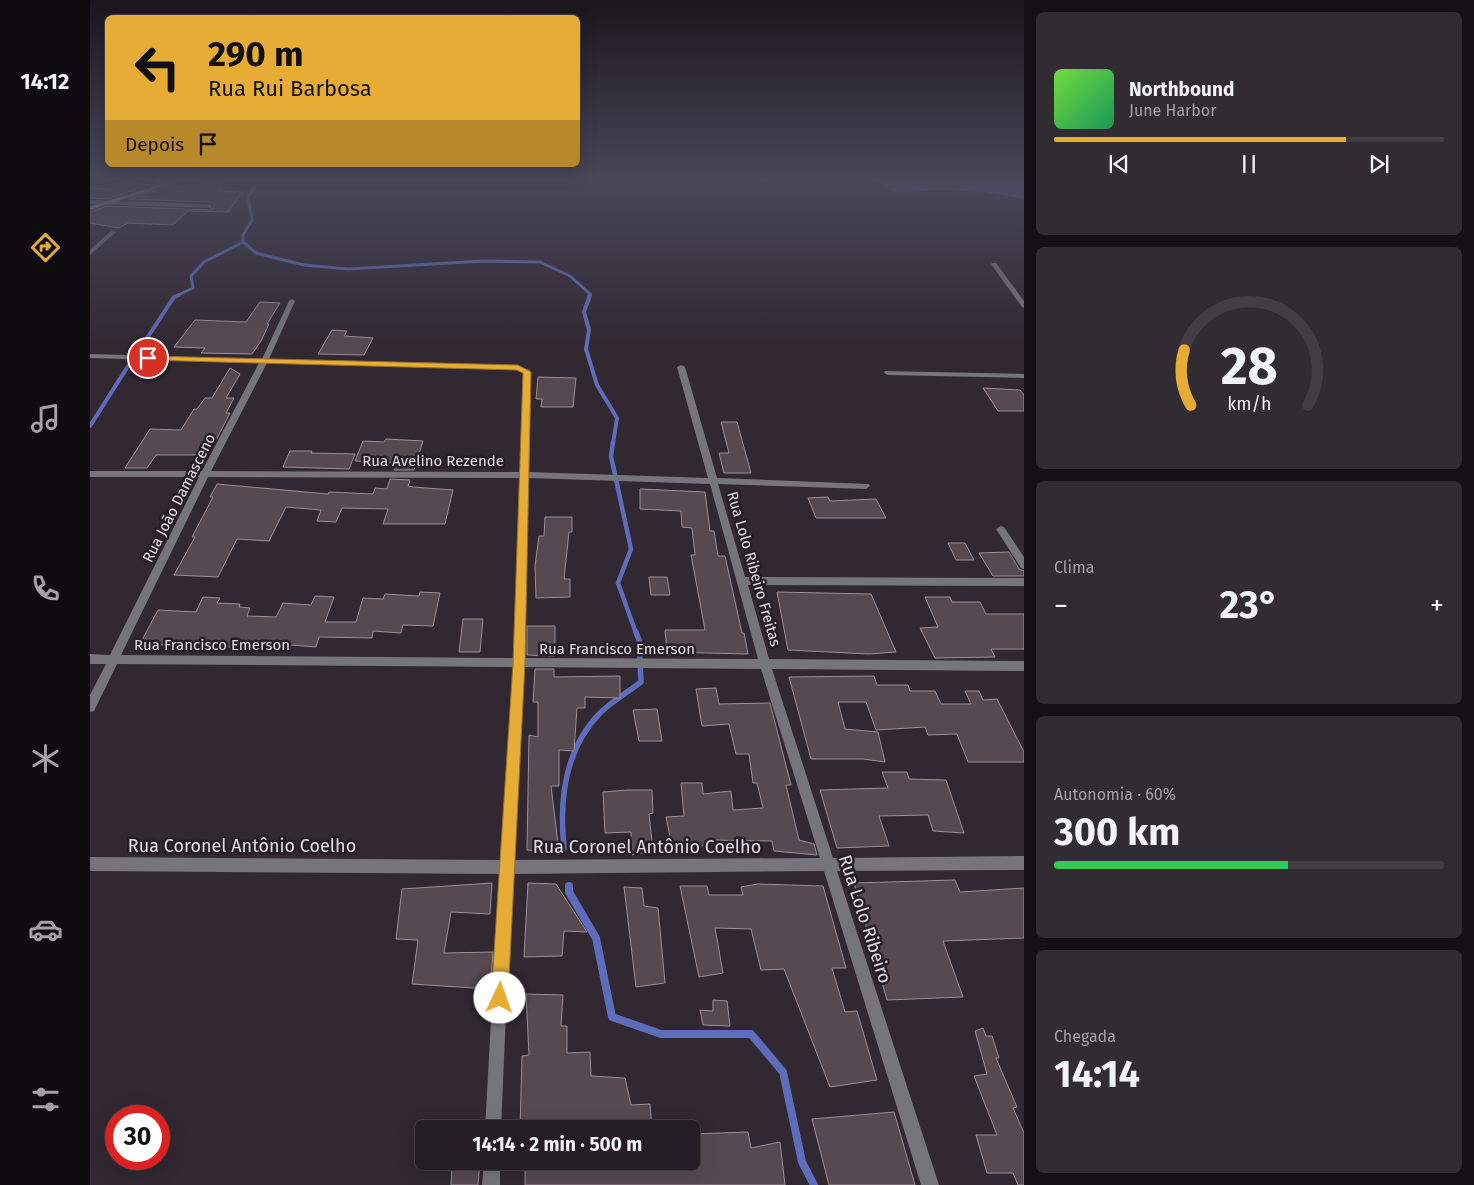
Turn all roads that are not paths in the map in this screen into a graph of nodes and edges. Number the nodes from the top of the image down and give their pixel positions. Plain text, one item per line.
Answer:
1 (110, 235) edge
2 (90, 253) edge
3 (994, 264) dead end
4 (292, 301) dead end
5 (1024, 304) edge
6 (90, 356) edge
7 (264, 362) junction
8 (682, 367) dead end
9 (888, 373) dead end
10 (1024, 376) edge
11 (90, 474) edge
12 (524, 475) junction
13 (204, 476) junction
14 (714, 482) junction
15 (866, 486) dead end
16 (1001, 529) dead end
17 (1024, 565) edge
18 (742, 581) junction
19 (1024, 582) edge
20 (90, 660) edge
21 (114, 660) junction
22 (519, 663) junction
23 (765, 664) junction
24 (1024, 666) edge
25 (90, 707) edge
26 (1024, 863) edge
27 (90, 864) edge
28 (828, 865) junction
29 (506, 867) junction
30 (494, 1120) edge
31 (492, 1170) edge
32 (491, 1185) edge
33 (930, 1185) edge

1 - 2 street
3 - 5 street
4 - 7 street, Rua João Damasceno
6 - 7 street
7 - 12 street
7 - 13 street, Rua João Damasceno
8 - 14 street, Rua Lolo Ribeiro Freitas
9 - 10 street
11 - 13 street, Rua Avelino Rezende
12 - 13 street, Rua Avelino Rezende
12 - 14 street, Rua Avelino Rezende
12 - 22 street
13 - 21 street, Rua João Damasceno
14 - 15 street, Rua Avelino Rezende
14 - 18 street, Rua Lolo Ribeiro Freitas
16 - 17 street
18 - 19 street
18 - 23 street, Rua Lolo Ribeiro Freitas
20 - 21 street, Rua Francisco Emerson
21 - 22 street, Rua Francisco Emerson
21 - 25 street, Rua João Damasceno
22 - 23 street, Rua Francisco Emerson
22 - 29 street
23 - 24 street, Rua Francisco Emerson
23 - 28 street, Rua Lolo Ribeiro
26 - 28 street, Rua Coronel Antônio Coelho
27 - 29 street, Rua Coronel Antônio Coelho
28 - 29 street, Rua Coronel Antônio Coelho
28 - 33 street, Rua Lolo Ribeiro
29 - 30 street
31 - 32 street

